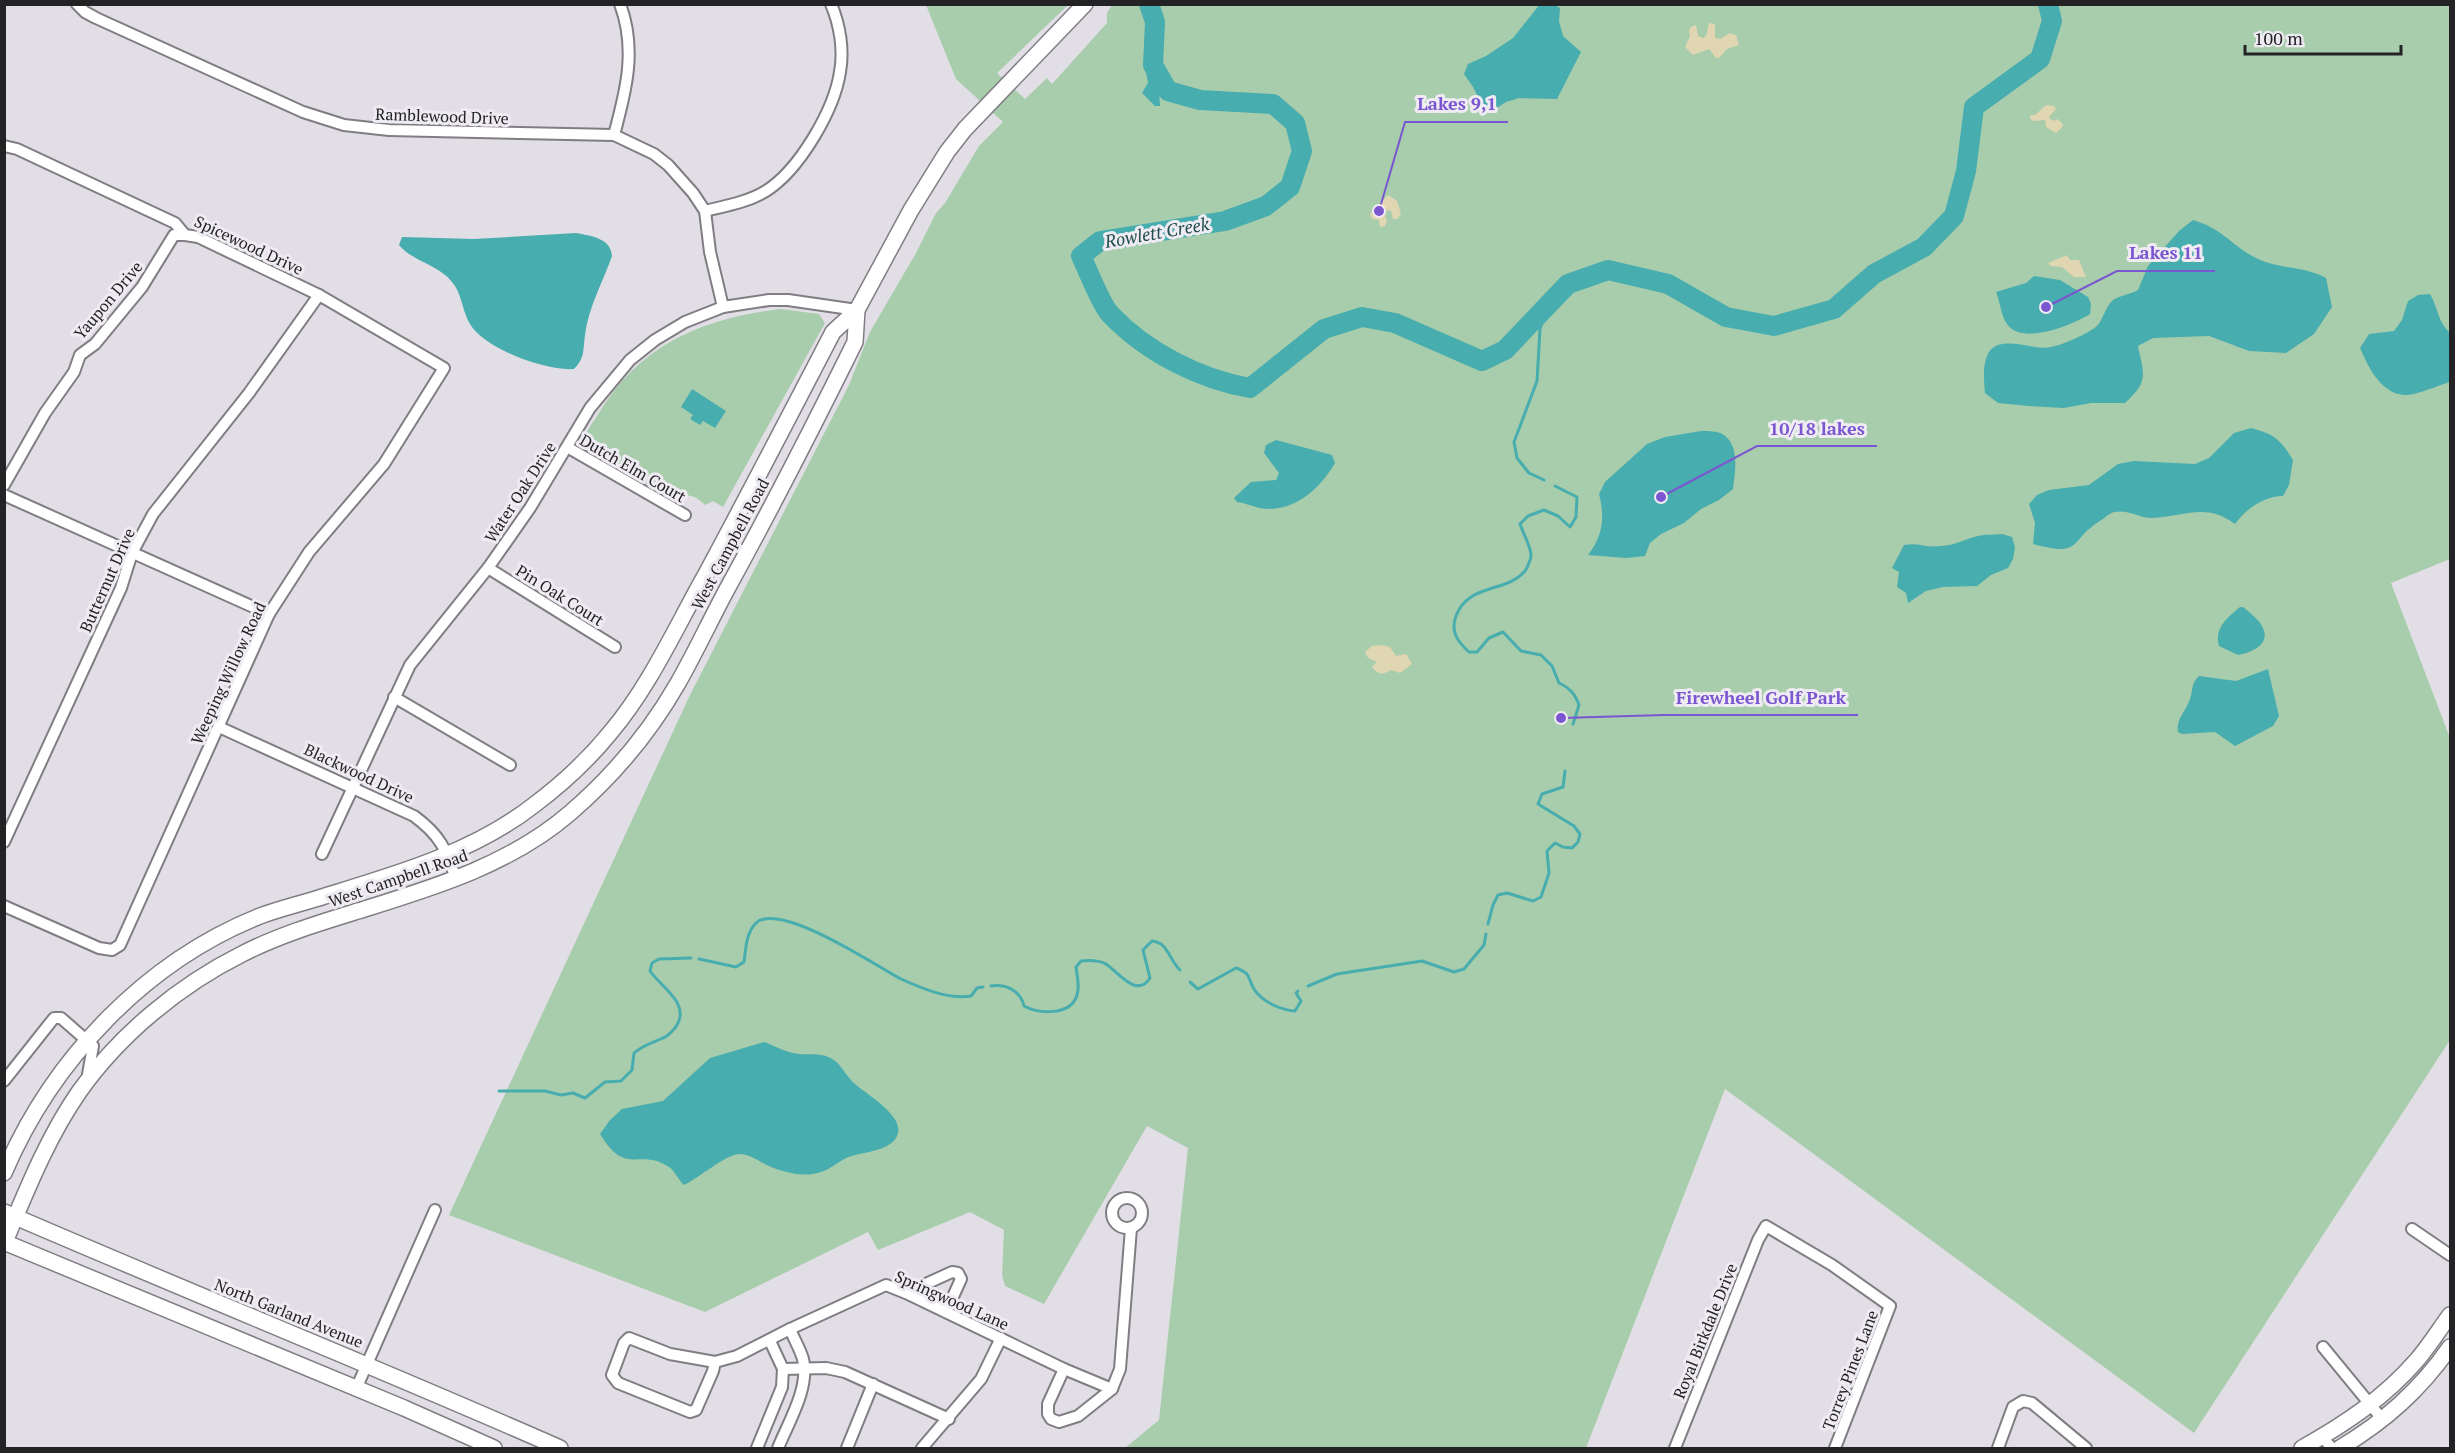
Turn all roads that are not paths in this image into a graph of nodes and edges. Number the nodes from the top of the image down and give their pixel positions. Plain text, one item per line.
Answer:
1 (77, 4) edge
2 (620, 4) edge
3 (831, 4) edge
4 (1084, 5) edge
5 (614, 135) junction
6 (4, 146) edge
7 (705, 211) junction
8 (185, 235) junction
9 (319, 295) junction
10 (723, 307) junction
11 (857, 310) junction
12 (444, 368) joint
13 (567, 447) junction
14 (4, 485) edge
15 (4, 495) edge
16 (685, 515) dead end
17 (132, 553) junction
18 (488, 568) junction
19 (269, 614) junction
20 (615, 647) dead end
21 (394, 698) junction
22 (219, 728) junction
23 (510, 765) dead end
24 (354, 787) junction
25 (4, 842) edge
26 (322, 854) dead end
27 (448, 854) junction
28 (456, 879) junction
29 (4, 906) edge
30 (278, 911) junction
31 (285, 936) junction
32 (88, 1039) junction
33 (4, 1082) edge
34 (86, 1083) junction
35 (4, 1173) edge
36 (435, 1210) dead end
37 (10, 1214) edge
38 (1766, 1226) joint
39 (1131, 1228) dead end
40 (2412, 1229) dead end
41 (5, 1242) edge
42 (2451, 1255) edge
43 (906, 1293) junction
44 (946, 1312) junction
45 (2451, 1315) edge
46 (790, 1329) junction
47 (1001, 1338) junction
48 (770, 1341) junction
49 (2323, 1347) dead end
50 (2451, 1347) edge
51 (715, 1362) junction
52 (367, 1364) junction
53 (804, 1367) junction
54 (783, 1369) junction
55 (1064, 1369) junction
56 (873, 1383) junction
57 (356, 1389) junction
58 (1112, 1389) junction
59 (2371, 1405) junction
60 (949, 1419) junction
61 (2383, 1420) junction
62 (2327, 1443) edge
63 (494, 1449) edge
64 (560, 1449) edge
65 (757, 1449) edge
66 (778, 1449) edge
67 (847, 1449) edge
68 (922, 1449) edge
69 (1675, 1449) edge
70 (1835, 1449) edge
71 (1998, 1449) edge
72 (2086, 1449) edge
73 (2302, 1449) edge
74 (2340, 1449) edge

1 - 5 street, Ramblewood Drive
2 - 5 street
3 - 7 street
4 - 11 main road, West Campbell Road
5 - 7 street, Ramblewood Drive
6 - 8 street, Spicewood Drive
7 - 10 street, Ramblewood Drive
8 - 9 street, Spicewood Drive
8 - 14 street, Yaupon Drive
9 - 12 street, Spicewood Drive
9 - 17 street, Butternut Drive
10 - 11 street, Water Oak Drive
10 - 13 street, Water Oak Drive
11 - 27 main road, West Campbell Road
11 - 28 main road, West Campbell Road
12 - 19 street, Weeping Willow Road
13 - 16 street, Dutch Elm Court
13 - 18 street, Water Oak Drive
15 - 17 street
17 - 19 street
17 - 25 street, Butternut Drive
18 - 20 street, Pin Oak Court
18 - 21 street, Water Oak Drive
19 - 22 street, Weeping Willow Road
21 - 23 street
21 - 24 street, Water Oak Drive
22 - 24 street, Blackwood Drive
22 - 29 street, Weeping Willow Road
24 - 26 street, Water Oak Drive
24 - 27 street, Blackwood Drive
27 - 28 street, Blackwood Drive
27 - 30 main road, West Campbell Road
28 - 31 main road, West Campbell Road
30 - 31 main road
30 - 32 main road, West Campbell Road
31 - 34 main road, West Campbell Road
32 - 33 street
32 - 34 street
32 - 35 main road, West Campbell Road
34 - 37 main road, West Campbell Road
36 - 52 street
37 - 41 main road, West Campbell Road
37 - 52 main road, North Garland Avenue
38 - 69 street, Royal Birkdale Drive
38 - 70 street, Torrey Pines Lane
39 - 58 street
40 - 42 street
41 - 57 main road
43 - 44 street, Springwood Lane
43 - 44 street
43 - 46 street, Springwood Lane
44 - 47 street, Springwood Lane
45 - 59 main road
46 - 48 street, Springwood Lane
46 - 53 street
47 - 55 street, Springwood Lane
47 - 60 street
48 - 51 street, Springwood Lane
48 - 54 street
49 - 59 street
50 - 61 main road
51 - 51 street, Springwood Lane
52 - 57 street
52 - 64 main road, North Garland Avenue
53 - 54 street
53 - 56 street
53 - 66 street
54 - 65 street
55 - 58 street, Springwood Lane
55 - 58 street
56 - 60 street
56 - 67 street
57 - 63 main road
59 - 61 street
59 - 62 main road
60 - 68 street
61 - 74 main road
62 - 73 main road
71 - 72 street

